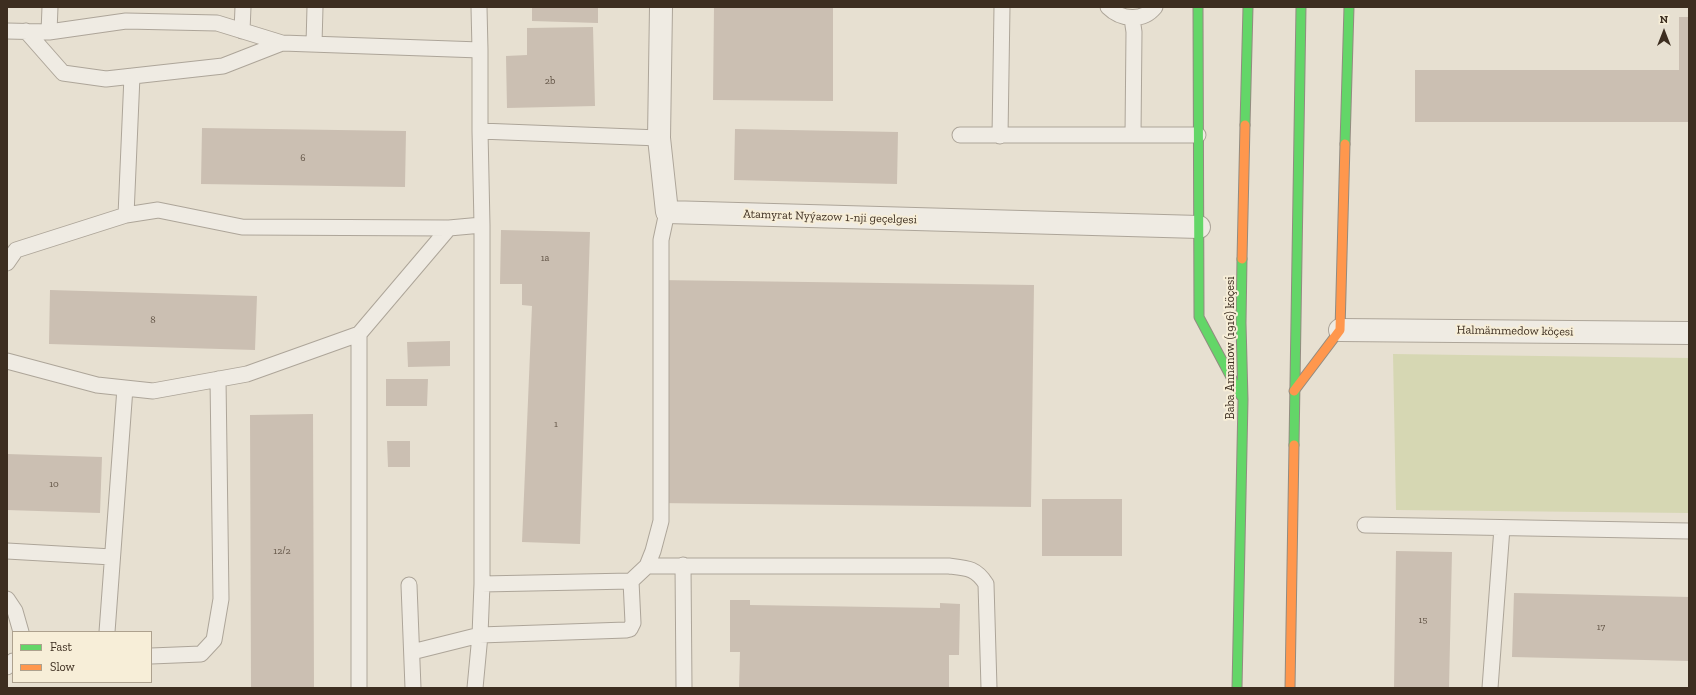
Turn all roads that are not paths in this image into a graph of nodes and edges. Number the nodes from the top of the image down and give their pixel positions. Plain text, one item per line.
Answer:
1 (50, 7) edge
2 (243, 7) edge
3 (315, 7) edge
4 (480, 7) edge
5 (661, 7) edge
6 (1002, 7) edge
7 (1108, 7) edge
8 (1155, 7) edge
9 (1198, 7) edge
10 (1248, 7) edge
11 (1301, 7) edge
12 (1349, 7) edge
13 (1132, 18) junction
14 (7, 31) edge
15 (242, 31) junction
16 (26, 32) junction
17 (49, 32) junction
18 (282, 44) junction
19 (314, 44) junction
20 (480, 50) junction
21 (132, 76) junction
22 (480, 131) junction
23 (960, 135) dead end
24 (1133, 135) junction
25 (1000, 136) junction
26 (1198, 136) junction
27 (659, 138) junction
28 (667, 212) junction
29 (126, 215) junction
30 (482, 225) junction
31 (1199, 227) junction
32 (449, 228) junction
33 (7, 263) edge
34 (1340, 330) junction
35 (1689, 333) edge
36 (359, 334) junction
37 (7, 361) edge
38 (218, 379) junction
39 (125, 388) junction
40 (1294, 391) junction
41 (1243, 400) junction
42 (1364, 525) dead end
43 (1502, 528) junction
44 (1689, 531) edge
45 (7, 551) edge
46 (112, 558) junction
47 (683, 565) junction
48 (647, 566) junction
49 (631, 581) junction
50 (482, 584) junction
51 (409, 585) dead end
52 (7, 599) edge
53 (21, 631) edge
54 (107, 631) edge
55 (480, 635) junction
56 (412, 652) junction
57 (152, 656) edge
58 (359, 688) edge
59 (413, 688) edge
60 (475, 688) edge
61 (684, 688) edge
62 (989, 688) edge
63 (1237, 688) edge
64 (1290, 688) edge
65 (1490, 688) edge

1 - 17 lane
2 - 15 lane
3 - 19 lane
4 - 20 lane
5 - 27 street
6 - 25 lane
7 - 13 lane
8 - 13 lane
9 - 26 main road
10 - 41 main road, Baba Annanow (1916) köçesi
11 - 40 main road
12 - 34 main road
13 - 24 lane
14 - 16 lane
15 - 17 lane
15 - 18 lane
16 - 17 lane
16 - 21 lane
18 - 19 lane
18 - 21 lane
19 - 20 lane
20 - 22 lane
21 - 29 lane
22 - 27 lane
22 - 30 lane
23 - 25 lane
24 - 25 lane
24 - 26 lane
26 - 31 main road
27 - 28 street
28 - 31 street, Atamyrat Nyýazow 1-nji geçelgesi
28 - 48 lane
29 - 32 lane
29 - 33 lane
30 - 32 lane
30 - 50 lane
31 - 41 main road
32 - 36 lane
34 - 35 street, Halmämmedow köçesi
34 - 40 main road
36 - 38 lane
36 - 58 lane
37 - 39 lane
38 - 39 lane
38 - 57 lane
39 - 46 lane
40 - 64 main road
41 - 63 main road, Baba Annanow (1916) köçesi
42 - 43 lane
43 - 44 lane
43 - 65 lane
45 - 46 lane
46 - 54 lane
47 - 48 lane
47 - 61 lane
47 - 62 lane
48 - 49 lane
49 - 50 lane
49 - 55 lane
50 - 55 lane
51 - 56 lane
52 - 53 lane
55 - 56 lane
55 - 60 lane
56 - 59 lane

